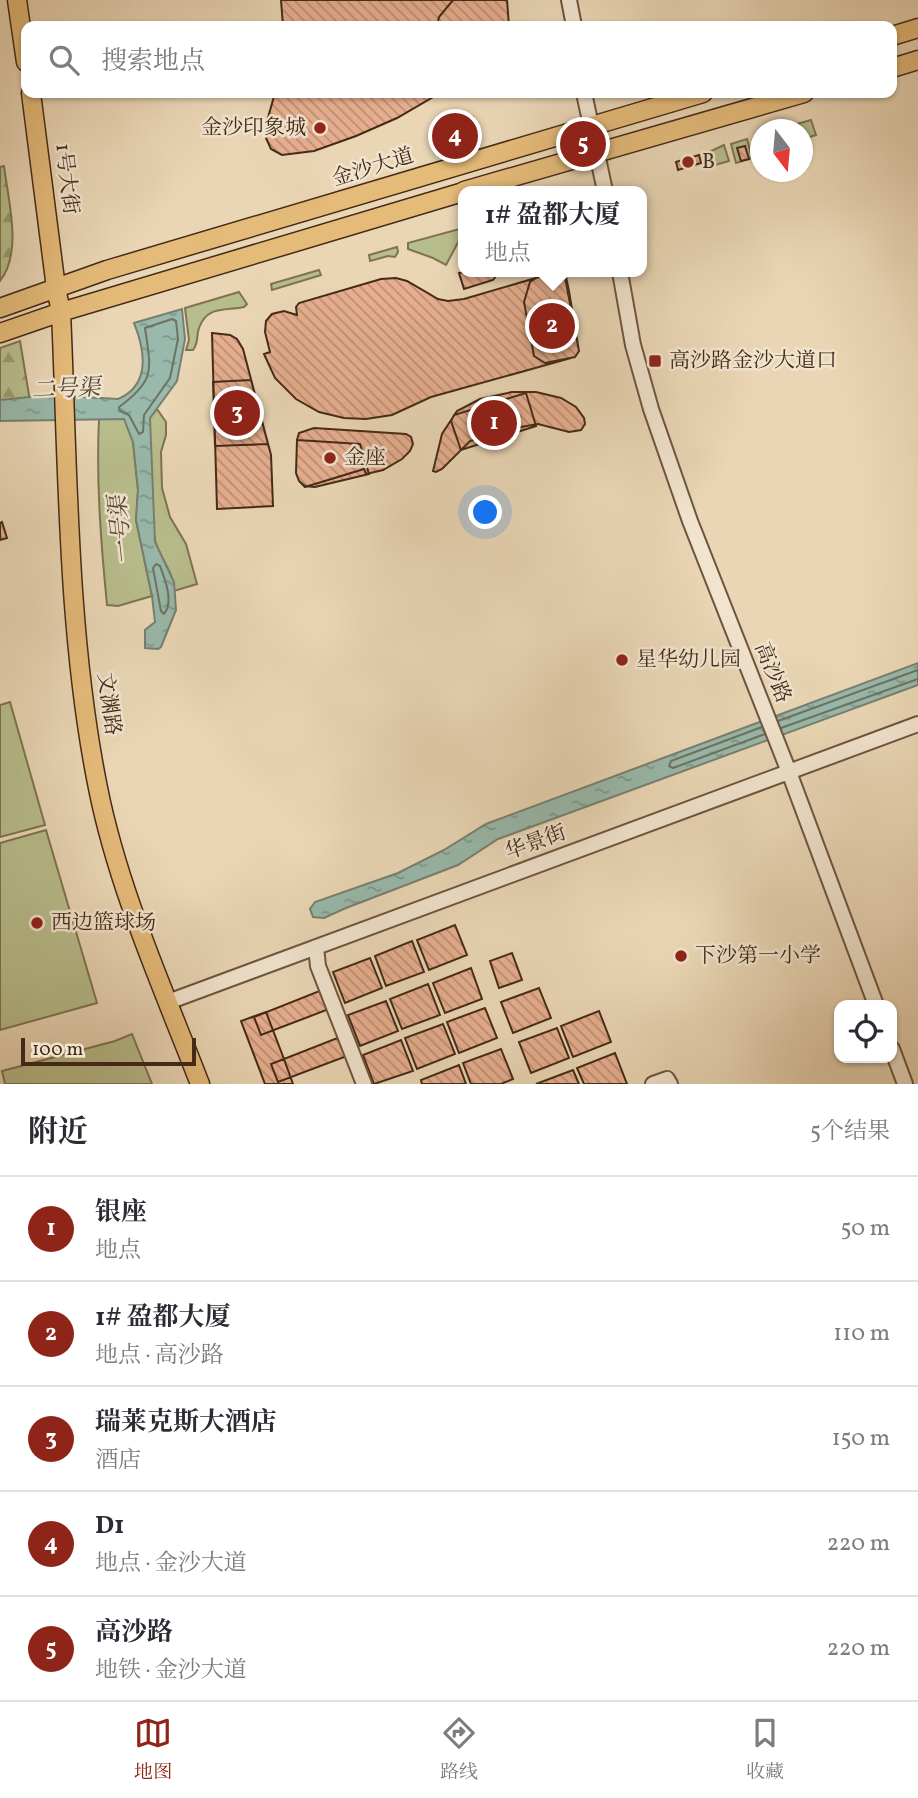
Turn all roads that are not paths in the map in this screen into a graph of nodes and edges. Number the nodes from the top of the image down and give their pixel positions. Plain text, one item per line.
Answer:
1 (17, 0) edge
2 (569, 0) edge
3 (573, 21) edge
4 (21, 28) edge
5 (918, 28) edge
6 (897, 34) edge
7 (918, 60) edge
8 (897, 66) edge
9 (32, 98) edge
10 (585, 98) edge
11 (686, 98) edge
12 (786, 98) edge
13 (590, 127) junction
14 (597, 151) junction
15 (480, 186) edge
16 (604, 186) edge
17 (458, 193) edge
18 (621, 277) edge
19 (56, 288) junction
20 (0, 307) edge
21 (61, 312) junction
22 (0, 333) edge
23 (918, 724) edge
24 (789, 772) junction
25 (316, 947) junction
26 (874, 1000) edge
27 (168, 1002) junction
28 (897, 1062) edge
29 (200, 1084) edge
30 (364, 1084) edge
31 (653, 1084) edge
32 (670, 1084) edge
33 (905, 1084) edge

1 - 4 main road
2 - 3 street
5 - 6 main road
7 - 8 main road
9 - 19 main road, 1号大街
10 - 13 street
11 - 13 main road, 金沙大道
12 - 14 main road
13 - 14 street
13 - 19 main road, 金沙大道
14 - 15 main road
14 - 16 street
17 - 21 main road
18 - 24 street, 高沙路
19 - 20 main road, 金沙大道
19 - 21 main road, 1号大街
21 - 22 main road
21 - 27 main road, 文渊路
23 - 24 street, 华景街
24 - 25 street, 华景街
24 - 26 street, 高沙路
25 - 27 street, 华景街
25 - 30 street
27 - 29 main road, 文渊路
28 - 33 street
31 - 32 street

